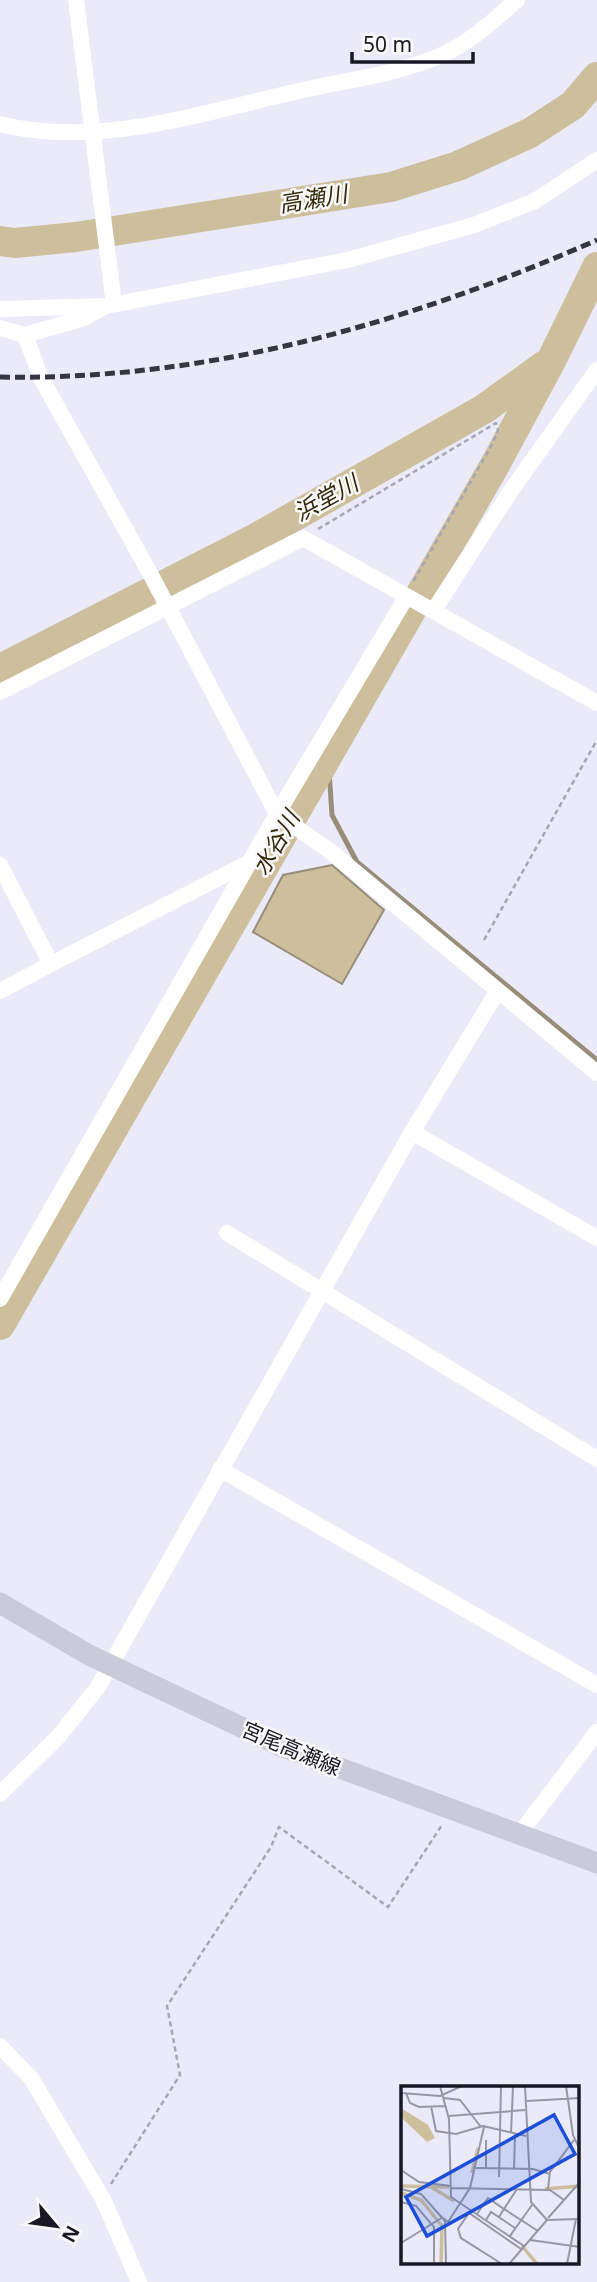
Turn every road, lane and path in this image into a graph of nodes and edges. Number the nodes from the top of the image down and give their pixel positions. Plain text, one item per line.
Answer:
1 (76, 0) edge
2 (517, 0) edge
3 (0, 124) edge
4 (92, 132) junction
5 (597, 160) edge
6 (112, 302) junction
7 (0, 309) edge
8 (0, 328) edge
9 (25, 335) junction
10 (597, 370) edge
11 (303, 538) junction
12 (408, 596) junction
13 (165, 604) junction
14 (430, 608) junction
15 (0, 692) edge
16 (597, 702) edge
17 (597, 740) edge
18 (286, 820) junction
19 (250, 862) junction
20 (0, 865) edge
21 (484, 940) dead end
22 (51, 964) junction
23 (0, 990) edge
24 (498, 992) junction
25 (597, 1073) edge
26 (412, 1132) junction
27 (227, 1233) dead end
28 (597, 1238) edge
29 (321, 1290) junction
30 (0, 1299) edge
31 (597, 1459) edge
32 (220, 1469) junction
33 (0, 1603) edge
34 (110, 1665) junction
35 (597, 1685) edge
36 (597, 1732) edge
37 (0, 1794) edge
38 (451, 1810) junction
39 (527, 1824) dead end
40 (597, 1863) edge
41 (0, 2046) edge
42 (103, 2199) junction
43 (139, 2282) edge

1 - 4 street
2 - 4 street
3 - 4 street
4 - 6 street
5 - 6 street
6 - 7 street
6 - 9 street
8 - 9 street
9 - 13 street
10 - 14 street
11 - 12 street
11 - 12 path
11 - 13 street
12 - 14 street
12 - 18 street
13 - 15 street
13 - 18 street
14 - 16 street
17 - 21 path
18 - 19 street
18 - 24 street
19 - 22 street
19 - 30 street
20 - 22 street
22 - 23 street
24 - 25 street
24 - 26 street
26 - 28 street
26 - 29 street
27 - 29 street
29 - 31 street
29 - 32 street
32 - 34 street
32 - 35 street
33 - 34 main road, 宮尾高瀬線
34 - 37 street
34 - 38 main road, 宮尾高瀬線
36 - 39 street
38 - 40 main road, 宮尾高瀬線
38 - 42 path
41 - 42 street
42 - 43 street

